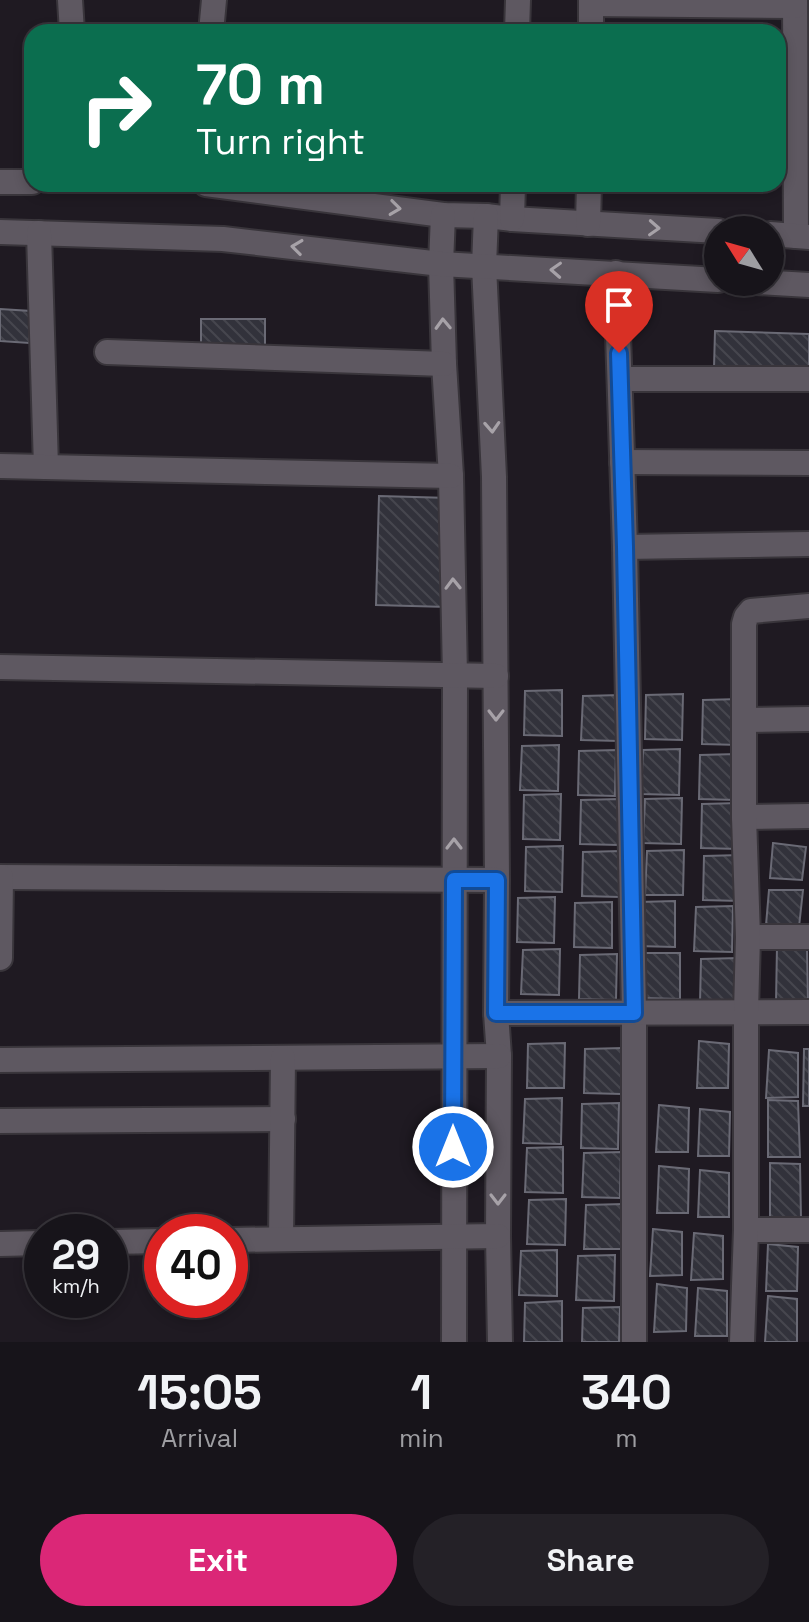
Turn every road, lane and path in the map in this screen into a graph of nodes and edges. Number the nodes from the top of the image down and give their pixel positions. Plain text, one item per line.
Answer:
1 (70, 0) edge
2 (214, 0) edge
3 (518, 0) edge
4 (591, 2) edge
5 (710, 2) edge
6 (795, 3) edge
7 (72, 24) edge
8 (212, 24) edge
9 (517, 24) edge
10 (591, 24) edge
11 (787, 125) edge
12 (0, 182) edge
13 (24, 182) edge
14 (267, 192) edge
15 (513, 192) edge
16 (589, 192) edge
17 (443, 215) junction
18 (486, 216) junction
19 (512, 219) junction
20 (588, 224) junction
21 (704, 230) edge
22 (0, 232) edge
23 (39, 233) junction
24 (802, 236) edge
25 (441, 264) junction
26 (484, 266) junction
27 (616, 273) junction
28 (704, 279) edge
29 (784, 284) edge
30 (809, 285) edge
31 (107, 352) dead end
32 (444, 364) junction
33 (620, 379) junction
34 (809, 379) edge
35 (622, 462) junction
36 (809, 463) edge
37 (0, 466) edge
38 (46, 467) junction
39 (451, 476) junction
40 (809, 544) edge
41 (625, 547) junction
42 (809, 606) edge
43 (0, 667) edge
44 (455, 676) junction
45 (496, 676) junction
46 (809, 719) edge
47 (745, 720) junction
48 (809, 816) edge
49 (744, 817) junction
50 (1, 877) edge
51 (454, 880) junction
52 (497, 880) junction
53 (748, 937) junction
54 (809, 937) edge
55 (0, 958) edge
56 (746, 1012) junction
57 (809, 1012) edge
58 (496, 1013) junction
59 (634, 1013) junction
60 (499, 1056) junction
61 (454, 1057) junction
62 (283, 1058) junction
63 (0, 1060) edge
64 (283, 1119) junction
65 (0, 1121) edge
66 (746, 1230) junction
67 (809, 1230) edge
68 (498, 1236) junction
69 (452, 1237) junction
70 (281, 1239) junction
71 (248, 1240) edge
72 (24, 1243) edge
73 (0, 1244) edge
74 (454, 1342) edge
75 (500, 1342) edge
76 (634, 1342) edge
77 (742, 1342) edge

1 - 7 street
2 - 8 street
3 - 9 street
4 - 5 street
4 - 10 street
5 - 6 street
6 - 11 street
11 - 24 street
12 - 13 street
14 -> 17 street
15 - 19 street
16 - 20 street
17 - 18 street
17 - 25 street
18 - 19 street
18 - 26 street
19 - 20 street
20 -> 21 street
22 - 23 street
25 -> 23 street
23 - 38 street
25 - 26 street
32 -> 25 street
27 -> 26 street
26 -> 45 street
27 - 28 street
27 - 33 street
29 - 30 street
31 - 32 street
32 - 39 street
33 - 34 street
33 - 35 street
35 - 36 street
35 - 41 street
37 - 38 street
38 - 39 street
44 -> 39 street
40 - 41 street
41 - 59 street
42 - 47 street
43 - 44 street
44 - 45 street
51 -> 44 street
45 -> 52 street
46 - 47 street
47 - 49 street
48 - 49 street
49 - 53 street
50 - 51 street
50 - 55 street
51 - 52 street
51 - 61 street
52 - 58 street
53 - 54 street
53 - 56 street
56 - 57 street
56 - 59 street
56 - 66 street
58 - 59 street
58 - 60 street
59 - 76 street
60 - 61 street
60 -> 68 street
61 - 62 street
61 - 69 street
62 - 63 street
62 - 64 street
64 - 65 street
64 - 70 street
66 - 67 street
66 - 77 street
68 - 69 street
68 - 75 street
69 - 70 street
69 - 74 street
70 - 71 street
72 - 73 street

